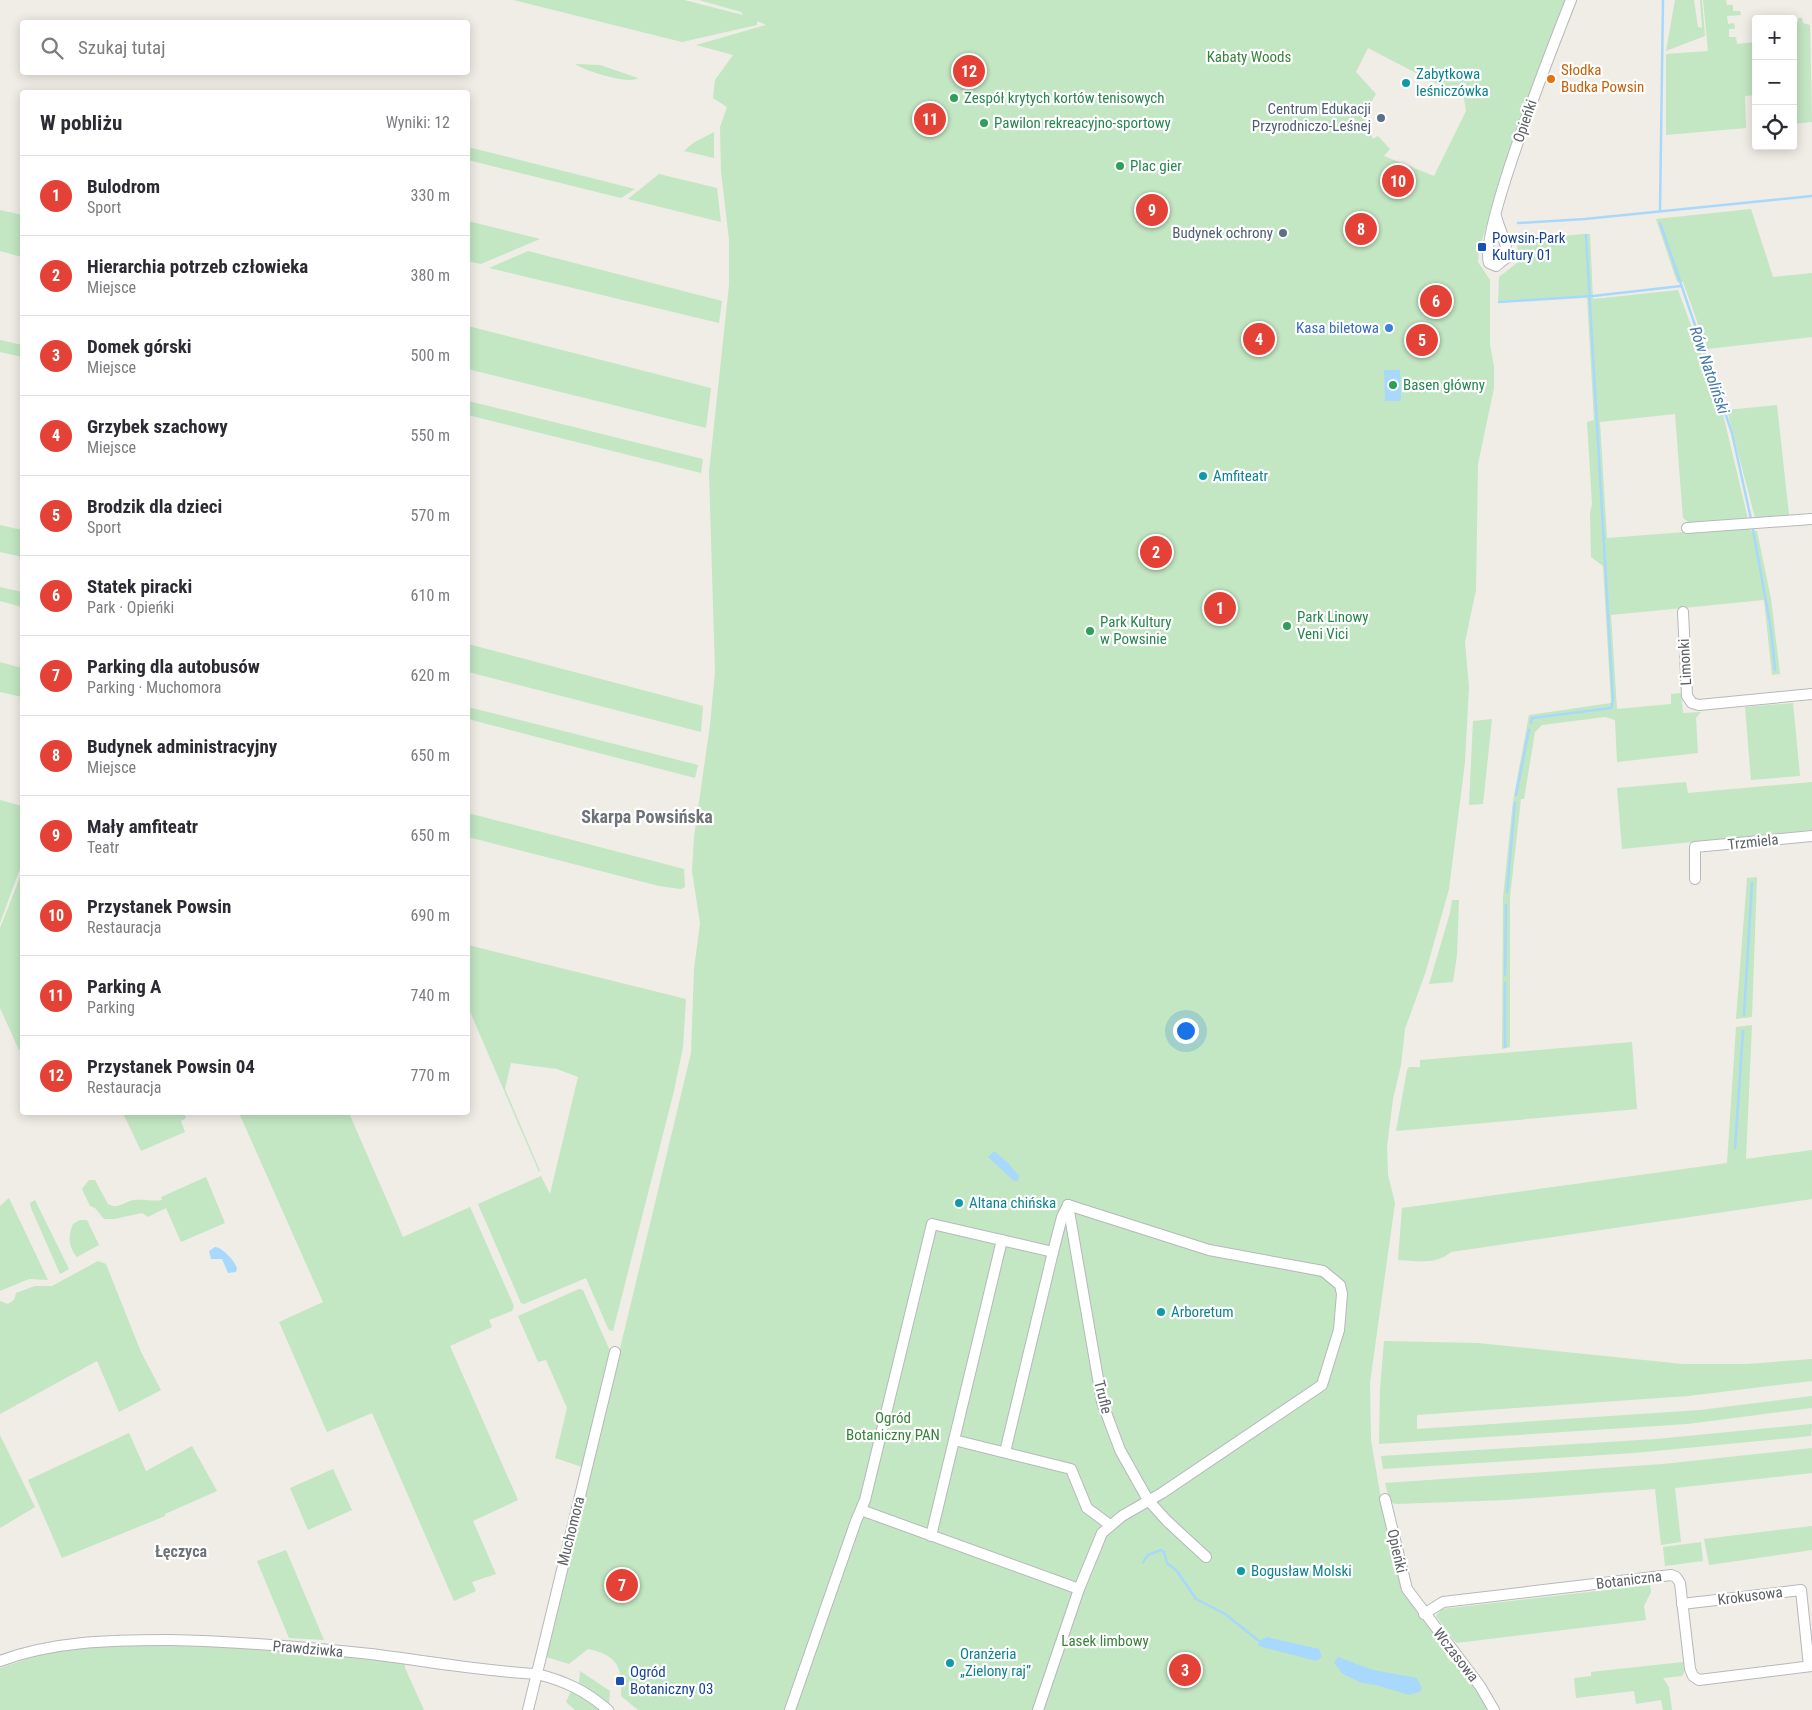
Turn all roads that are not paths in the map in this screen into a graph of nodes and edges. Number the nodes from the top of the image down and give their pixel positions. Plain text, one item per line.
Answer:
1 (1570, 0) edge
2 (1496, 216) dead end
3 (1812, 519) edge
4 (1687, 528) dead end
5 (1683, 612) dead end
6 (1812, 694) edge
7 (1812, 836) edge
8 (1695, 879) dead end
9 (1068, 1205) junction
10 (1002, 1240) junction
11 (1053, 1252) junction
12 (615, 1352) dead end
13 (954, 1440) junction
14 (1005, 1452) junction
15 (1385, 1499) dead end
16 (1148, 1500) junction
17 (861, 1510) junction
18 (1110, 1525) junction
19 (931, 1536) junction
20 (1206, 1557) dead end
21 (1080, 1589) junction
22 (1415, 1601) joint
23 (1682, 1604) junction
24 (1424, 1614) junction
25 (0, 1661) edge
26 (1811, 1666) edge
27 (537, 1674) junction
28 (528, 1710) edge
29 (608, 1710) edge
30 (790, 1710) edge
31 (1038, 1710) edge
32 (1494, 1710) edge

1 - 2 street, Opieńki
3 - 4 street
5 - 6 street, Limonki
7 - 8 street, Trzmiela
9 - 11 street
9 - 16 street, Trufle
9 - 16 street
10 - 11 street
10 - 13 street
10 - 17 street
11 - 14 street
12 - 27 street, Muchomora
13 - 14 street
13 - 19 street
14 - 18 street
15 - 22 street, Opieńki
16 - 18 street
16 - 20 street, Trufle
17 - 19 street
17 - 30 street
18 - 21 street
19 - 21 street
21 - 31 street
22 - 24 street, Wczasowa
23 - 24 street, Botaniczna
23 - 26 street, Botaniczna
23 - 26 street, Krokusowa
24 - 32 street, Wczasowa
25 - 27 street, Prawdziwka
27 - 28 street, Muchomora
27 - 29 street, Prawdziwka

